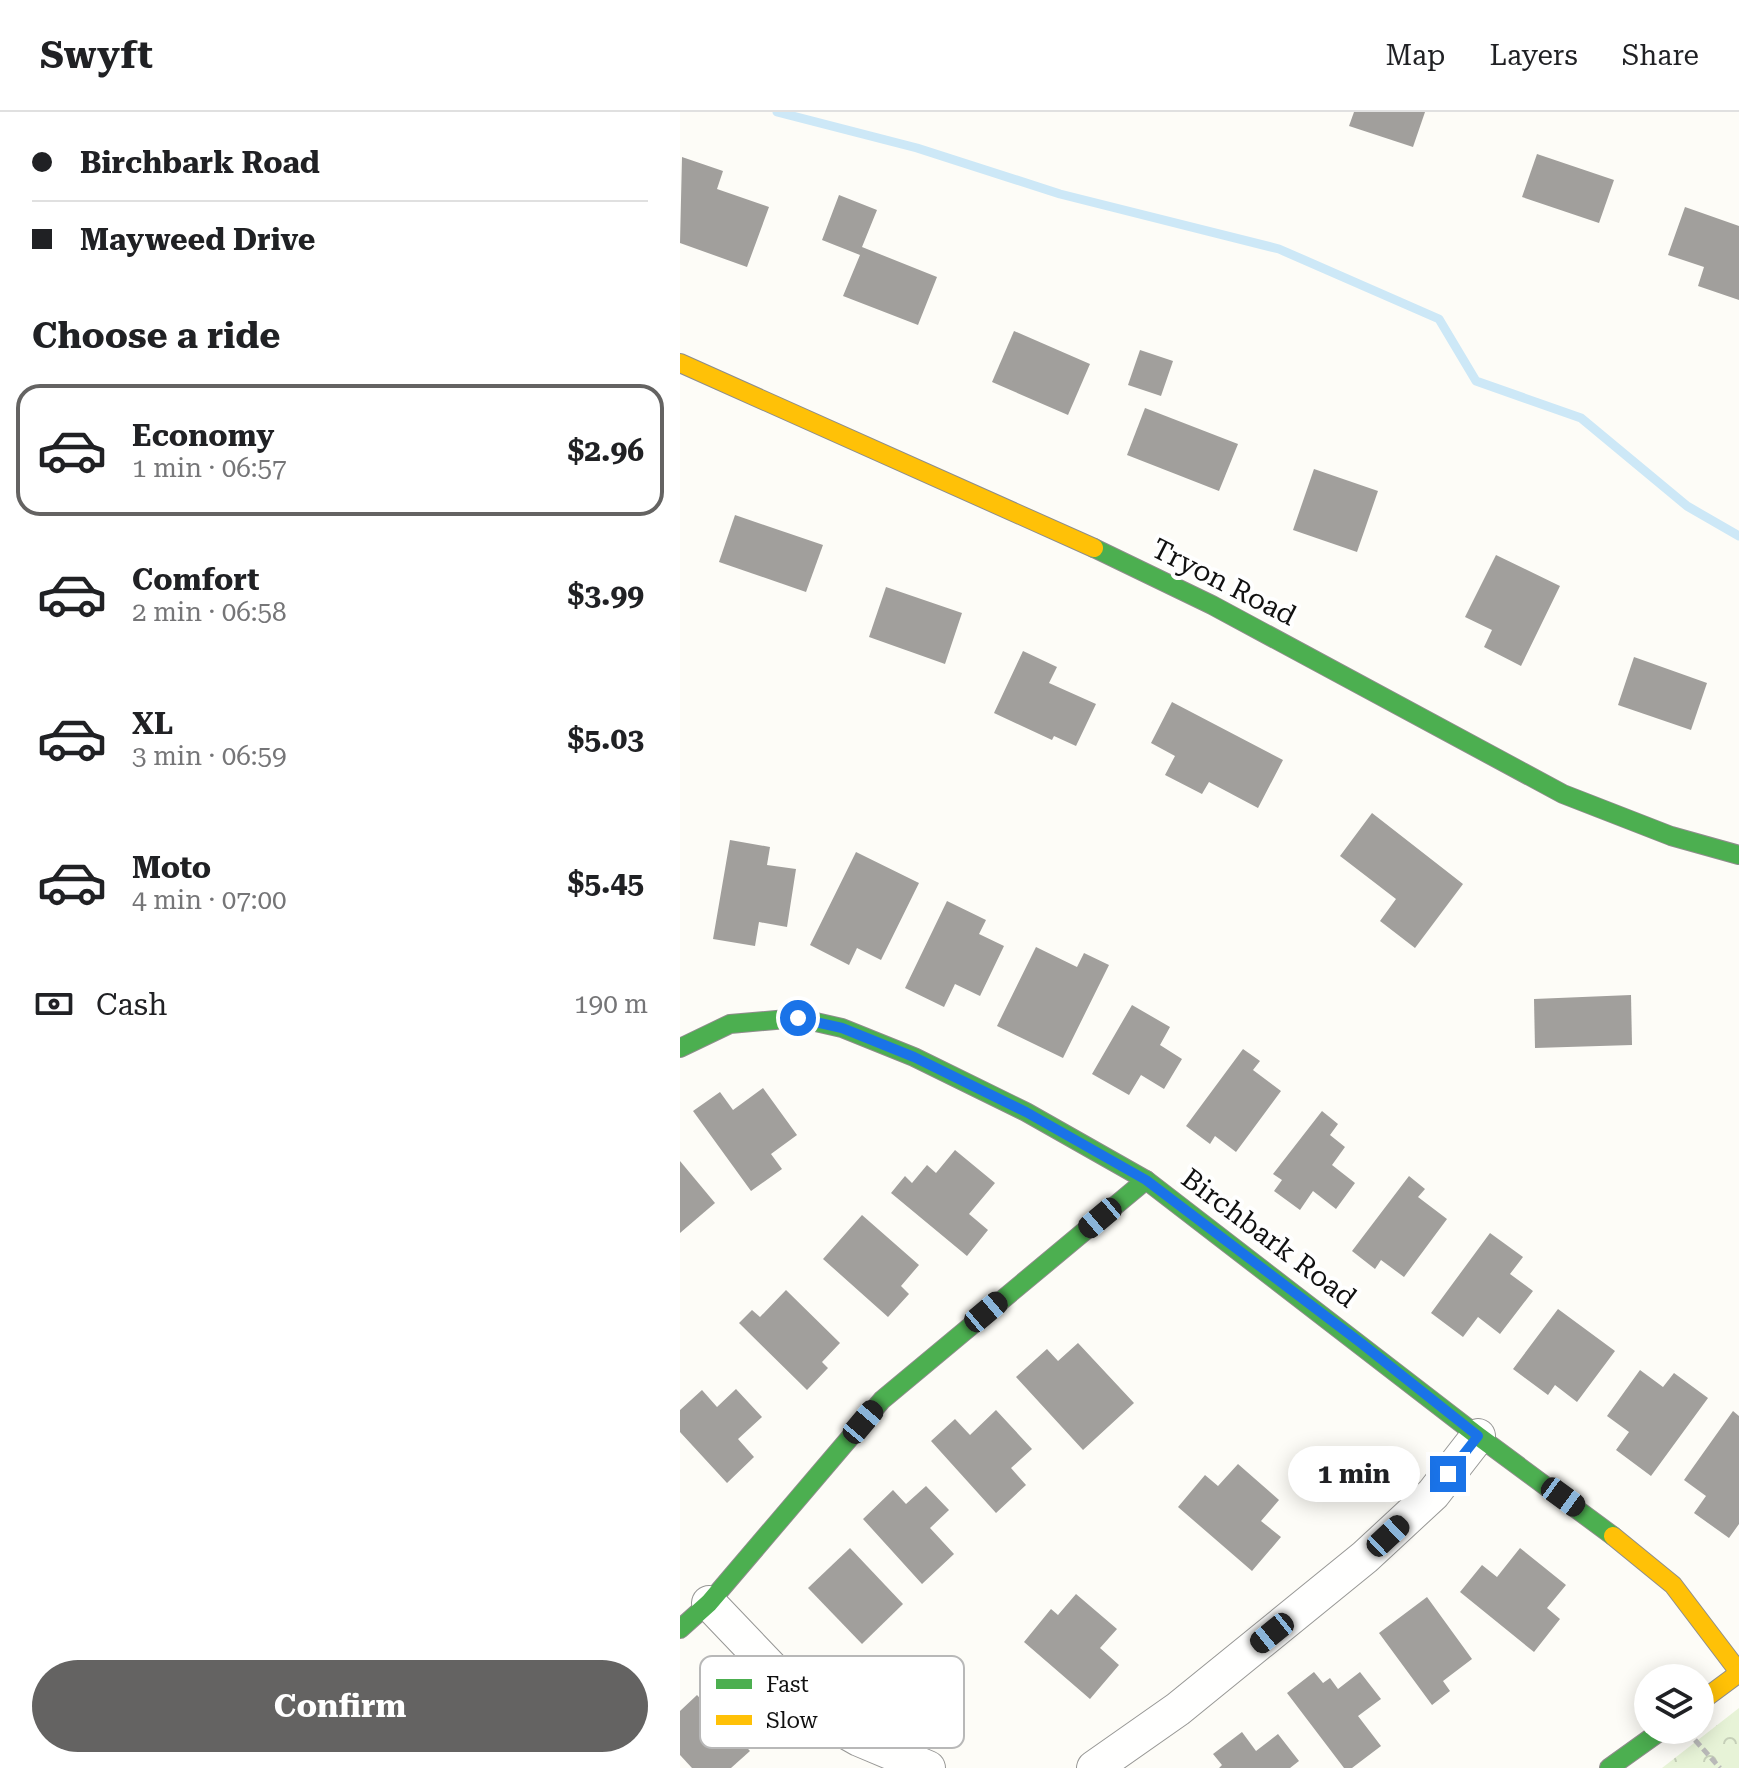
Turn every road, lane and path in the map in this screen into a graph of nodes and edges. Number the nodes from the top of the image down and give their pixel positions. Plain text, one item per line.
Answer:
1 (680, 363) edge
2 (1739, 855) edge
3 (680, 1048) edge
4 (1146, 1180) junction
5 (1478, 1436) junction
6 (709, 1603) junction
7 (680, 1629) edge
8 (760, 1656) edge
9 (1739, 1673) edge
10 (1714, 1692) edge
11 (1642, 1744) edge
12 (1699, 1744) edge
13 (880, 1748) edge
14 (928, 1768) edge
15 (1094, 1768) edge
16 (1609, 1768) edge
17 (1720, 1768) edge

1 - 2 street, Tryon Road
3 - 4 street, Birchbark Road
4 - 5 street, Birchbark Road
4 - 6 street
5 - 9 street, Birchbark Road
5 - 15 street
6 - 7 street
6 - 8 street
9 - 10 street
11 - 16 street
12 - 17 path
13 - 14 street

